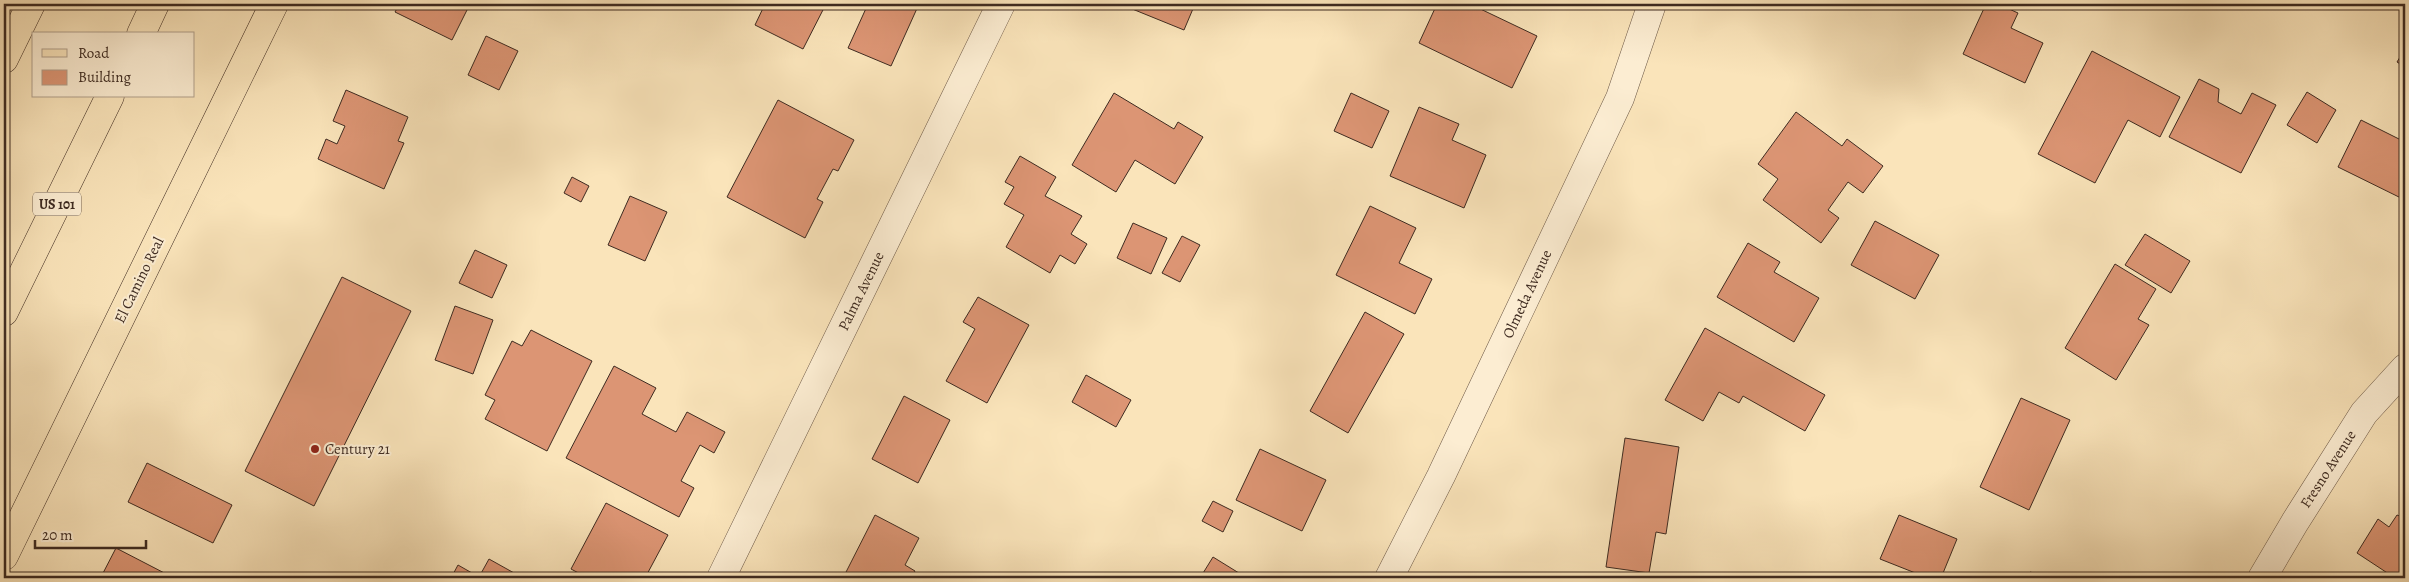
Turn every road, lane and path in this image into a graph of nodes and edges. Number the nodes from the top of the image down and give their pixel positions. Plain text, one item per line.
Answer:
1 (31, 4) edge
2 (155, 4) edge
3 (274, 4) edge
4 (1002, 4) edge
5 (1652, 4) edge
6 (142, 32) edge
7 (4, 59) edge
8 (109, 98) edge
9 (4, 312) edge
10 (2405, 368) edge
11 (4, 556) edge
12 (721, 578) edge
13 (1389, 578) edge
14 (2262, 578) edge

1 - 7 main road
2 - 6 main road
3 - 11 main road, El Camino Real
4 - 12 street, Palma Avenue
5 - 13 street, Olmeda Avenue
8 - 9 main road, US 101
10 - 14 street, Fresno Avenue

